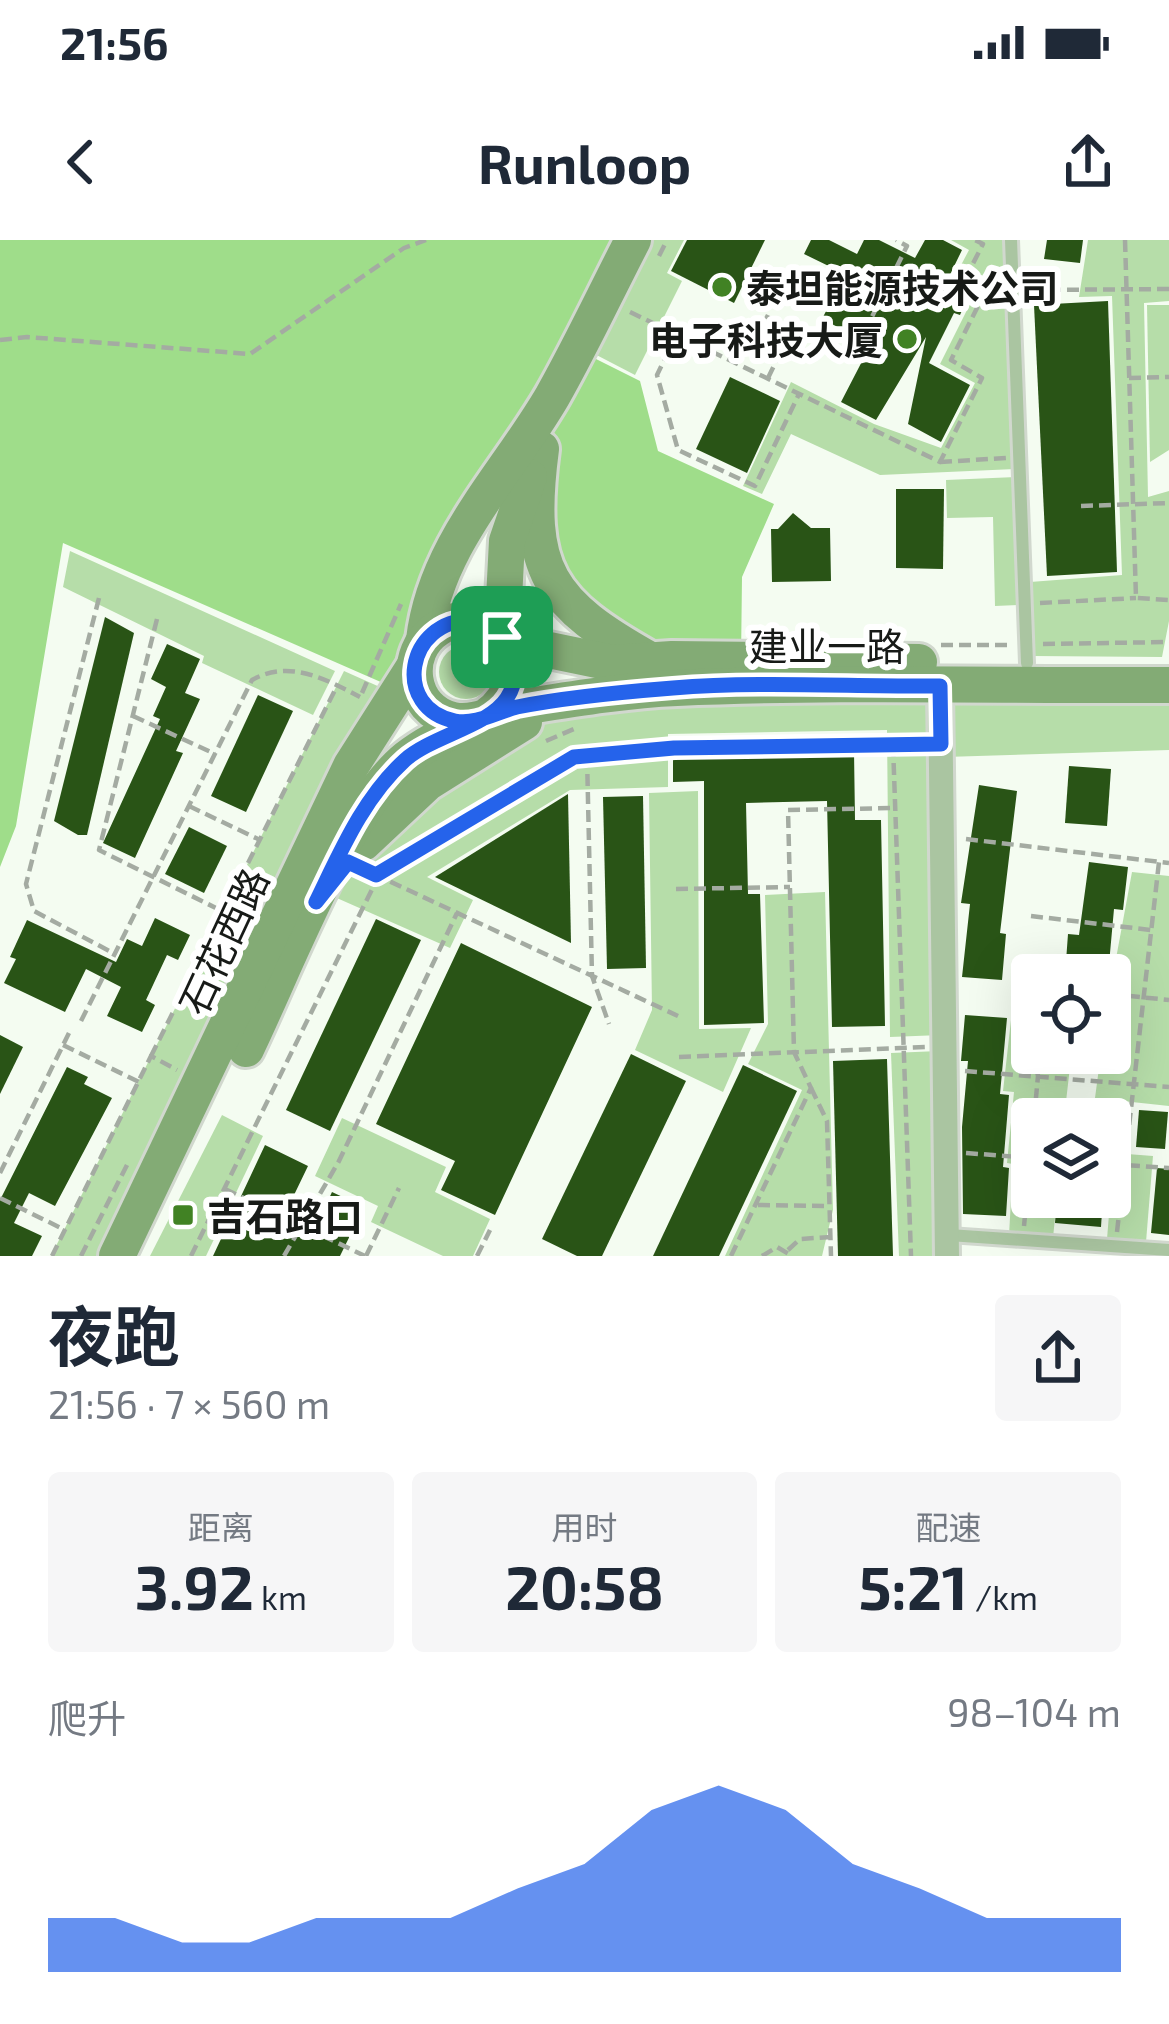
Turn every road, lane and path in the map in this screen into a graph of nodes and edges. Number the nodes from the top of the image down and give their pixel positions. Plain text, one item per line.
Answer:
1 (426, 240) edge
2 (633, 240) edge
3 (896, 240) edge
4 (975, 240) edge
5 (1011, 240) edge
6 (1125, 240) edge
7 (1127, 287) junction
8 (1169, 289) edge
9 (1013, 291) junction
10 (631, 312) dead end
11 (765, 316) dead end
12 (677, 334) junction
13 (0, 340) edge
14 (784, 347) dead end
15 (1169, 377) edge
16 (768, 378) junction
17 (1130, 378) junction
18 (799, 394) junction
19 (551, 398) junction
20 (541, 449) junction
21 (1019, 458) junction
22 (940, 461) junction
23 (1169, 502) edge
24 (1133, 505) junction
25 (1081, 506) dead end
26 (99, 598) dead end
27 (1136, 598) junction
28 (1169, 600) edge
29 (1024, 603) junction
30 (157, 620) dead end
31 (504, 639) junction
32 (1169, 643) edge
33 (922, 645) dead end
34 (419, 654) junction
35 (1026, 654) junction
36 (652, 661) junction
37 (1169, 662) edge
38 (337, 685) junction
39 (1169, 685) edge
40 (940, 686) junction
41 (360, 697) dead end
42 (587, 712) junction
43 (133, 716) junction
44 (480, 719) junction
45 (941, 744) junction
46 (893, 745) junction
47 (528, 750) dead end
48 (215, 754) junction
49 (587, 756) junction
50 (189, 806) junction
51 (896, 808) junction
52 (943, 836) junction
53 (260, 840) junction
54 (400, 847) dead end
55 (1160, 862) junction
56 (1169, 863) edge
57 (362, 868) junction
58 (154, 877) junction
59 (790, 887) junction
60 (676, 889) dead end
61 (316, 902) junction
62 (224, 912) junction
63 (457, 913) junction
64 (1031, 916) dead end
65 (1151, 929) junction
66 (115, 954) junction
67 (592, 976) junction
68 (1131, 997) edge
69 (1143, 998) junction
70 (1169, 1000) edge
71 (679, 1016) dead end
72 (82, 1021) dead end
73 (609, 1024) dead end
74 (70, 1031) dead end
75 (63, 1045) junction
76 (903, 1048) junction
77 (794, 1052) junction
78 (151, 1056) junction
79 (679, 1057) dead end
80 (946, 1058) junction
81 (1038, 1076) junction
82 (139, 1082) junction
83 (203, 1083) junction
84 (1132, 1084) junction
85 (1169, 1087) edge
86 (811, 1088) junction
87 (1036, 1098) edge
88 (1131, 1098) edge
89 (948, 1152) junction
90 (1011, 1157) edge
91 (1131, 1165) edge
92 (1169, 1168) edge
93 (0, 1173) edge
94 (399, 1188) dead end
95 (225, 1189) junction
96 (0, 1198) edge
97 (756, 1205) junction
98 (830, 1206) junction
99 (1025, 1218) edge
100 (1119, 1218) edge
101 (299, 1225) junction
102 (65, 1230) junction
103 (490, 1230) dead end
104 (831, 1238) junction
105 (1023, 1240) junction
106 (948, 1246) edge
107 (1116, 1246) junction
108 (1169, 1250) edge
109 (790, 1253) edge
110 (52, 1256) edge
111 (117, 1256) edge
112 (143, 1256) edge
113 (191, 1256) edge
114 (284, 1256) edge
115 (365, 1256) edge
116 (477, 1256) edge
117 (731, 1256) edge
118 (762, 1256) edge
119 (831, 1256) edge
120 (911, 1256) edge

1 - 13 path
2 - 19 main road, 石花西路
3 - 11 path
4 - 22 path
5 - 9 lane
6 - 7 path
7 - 8 path
7 - 9 path
7 - 17 path
9 - 21 lane
10 - 12 path
12 - 16 path
12 - 18 path
14 - 16 path
15 - 17 path
16 - 18 path
17 - 24 path
18 - 22 path
19 - 20 main road, 石花西路
19 - 34 main road, 石花西路
20 - 31 main road, 石花西路
20 - 36 main road
21 - 22 path
21 - 29 lane
23 - 24 path
24 - 25 path
24 - 27 path
26 - 66 path
27 - 28 path
27 - 29 path
29 - 35 lane
30 - 43 path
31 - 34 main road
31 - 36 main road, 建业一路
31 - 44 main road
32 - 35 path
33 - 35 path
34 - 44 main road
34 - 83 main road, 石花西路
35 - 36 main road, 建业一路
35 - 37 main road, 建业一路
38 - 41 path
38 - 48 path
38 - 53 path
39 - 40 main road, 建业一路
40 - 42 main road, 建业一路
40 - 45 street
42 - 44 main road, 建业一路
42 - 47 path
42 - 57 main road
43 - 48 path
43 - 58 path
44 - 61 main road, 石花西路
45 - 46 path
45 - 52 street
46 - 49 path
46 - 51 path
48 - 50 path
49 - 57 path
49 - 67 path
50 - 53 path
50 - 58 path
51 - 59 path
51 - 76 path
52 - 55 path
52 - 80 street
53 - 62 path
54 - 57 path
55 - 56 path
55 - 65 path
57 - 61 main road
57 - 63 path
57 - 95 path
58 - 62 path
58 - 66 path
59 - 60 path
59 - 77 path
61 - 112 main road, 石花西路
62 - 78 path
63 - 67 path
63 - 101 path
64 - 65 path
65 - 69 path
66 - 72 path
67 - 71 path
67 - 73 path
68 - 69 path
69 - 70 path
69 - 84 path
74 - 75 path
75 - 82 path
75 - 93 path
76 - 77 path
76 - 80 path
76 - 120 path
77 - 79 path
77 - 86 path
78 - 82 path
78 - 83 path
80 - 81 path
80 - 89 street
81 - 84 path
81 - 87 path
82 - 102 path
83 - 111 main road, 石花西路
84 - 85 path
84 - 88 path
86 - 97 path
86 - 98 path
89 - 90 path
89 - 106 street
91 - 92 path
94 - 115 path
95 - 101 path
95 - 113 path
96 - 102 path
97 - 98 path
97 - 117 path
98 - 104 path
99 - 105 path
100 - 107 path
101 - 114 path
101 - 115 path
102 - 110 path
103 - 116 path
104 - 109 path
104 - 119 path
105 - 106 lane
105 - 107 lane
107 - 108 lane
109 - 118 path

